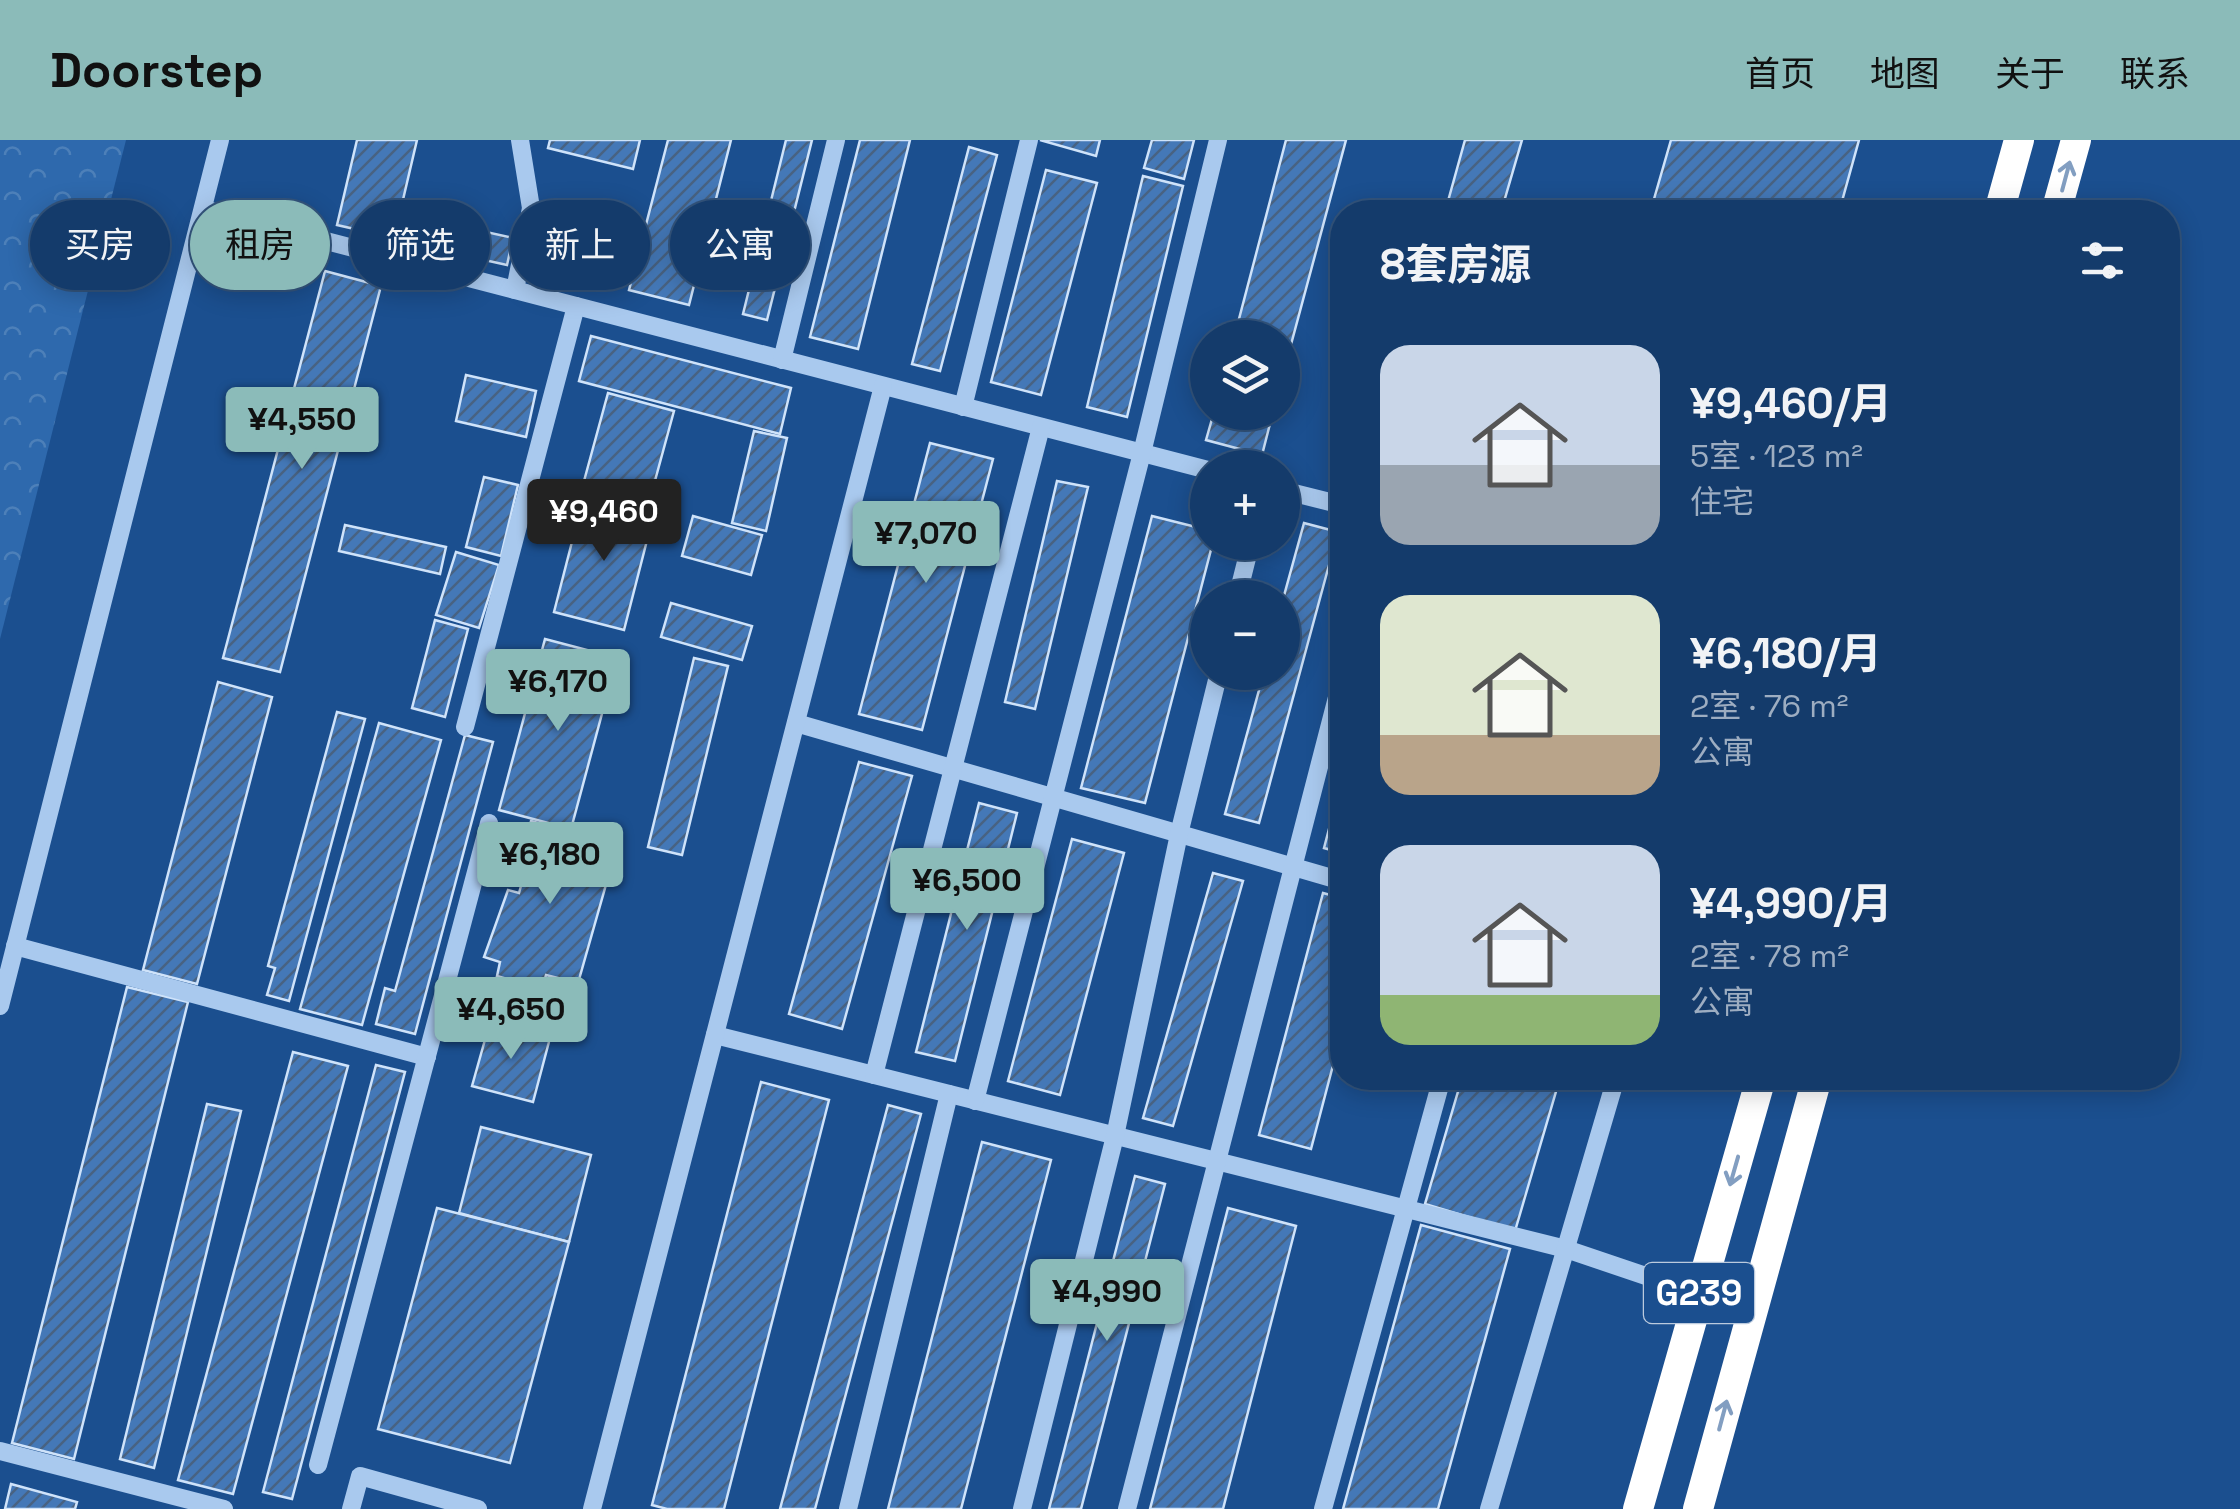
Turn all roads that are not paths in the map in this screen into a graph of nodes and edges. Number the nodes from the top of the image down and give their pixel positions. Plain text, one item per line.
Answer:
1 (220, 140) edge
2 (520, 140) edge
3 (836, 140) edge
4 (1029, 140) edge
5 (1218, 140) edge
6 (2019, 140) edge
7 (2076, 140) edge
8 (205, 200) edge
9 (530, 200) edge
10 (2003, 200) edge
11 (2059, 200) edge
12 (330, 241) edge
13 (190, 259) edge
14 (510, 288) edge
15 (516, 290) edge
16 (576, 306) junction
17 (782, 360) junction
18 (883, 386) junction
19 (963, 407) junction
20 (1041, 428) junction
21 (1142, 453) junction
22 (1190, 465) edge
23 (1300, 494) edge
24 (1330, 502) edge
25 (1214, 690) edge
26 (796, 723) junction
27 (1330, 725) edge
28 (465, 726) dead end
29 (953, 769) junction
30 (1053, 798) junction
31 (489, 823) dead end
32 (1179, 834) junction
33 (1294, 867) junction
34 (1330, 878) edge
35 (15, 946) junction
36 (0, 1006) edge
37 (715, 1036) junction
38 (426, 1058) junction
39 (874, 1075) junction
40 (1439, 1090) edge
41 (1612, 1090) edge
42 (1758, 1090) edge
43 (1814, 1090) edge
44 (949, 1094) junction
45 (975, 1100) junction
46 (1115, 1136) junction
47 (1217, 1161) junction
48 (1405, 1208) junction
49 (1566, 1248) junction
50 (1699, 1294) junction
51 (0, 1452) edge
52 (318, 1466) dead end
53 (224, 1509) edge
54 (351, 1509) edge
55 (478, 1509) edge
56 (592, 1509) edge
57 (848, 1509) edge
58 (1022, 1509) edge
59 (1127, 1509) edge
60 (1323, 1509) edge
61 (1489, 1509) edge
62 (1638, 1509) edge
63 (1698, 1509) edge

1 - 8 street
2 - 9 street
3 - 17 street
4 - 19 street
5 - 21 street
6 - 10 highway
11 -> 7 highway
12 - 14 street
13 - 35 street
15 - 16 street
16 - 17 street
16 - 28 street
17 - 18 street
18 - 19 street
18 - 26 street
19 - 20 street
20 - 21 street
20 - 29 street
21 - 22 street
21 - 30 street
23 - 24 street
25 - 32 street
26 - 29 street
26 - 37 street
27 - 33 street
29 - 30 street
29 - 39 street
30 - 32 street
30 - 45 street
31 - 38 street
32 - 33 street
32 - 46 street
33 - 34 street
33 - 47 street
35 - 36 street
35 - 38 street
37 - 39 street
37 - 56 street
38 - 52 street
39 - 44 street
40 - 48 street
41 - 49 street
42 -> 50 highway, G239
63 -> 43 highway, G239
44 - 45 street
44 - 57 street
45 - 46 street
46 - 47 street
46 - 58 street
47 - 48 street
47 - 59 street
48 - 49 street
48 - 60 street
49 - 50 street
49 - 61 street
50 - 62 highway, G239
51 - 53 street
54 - 55 street

